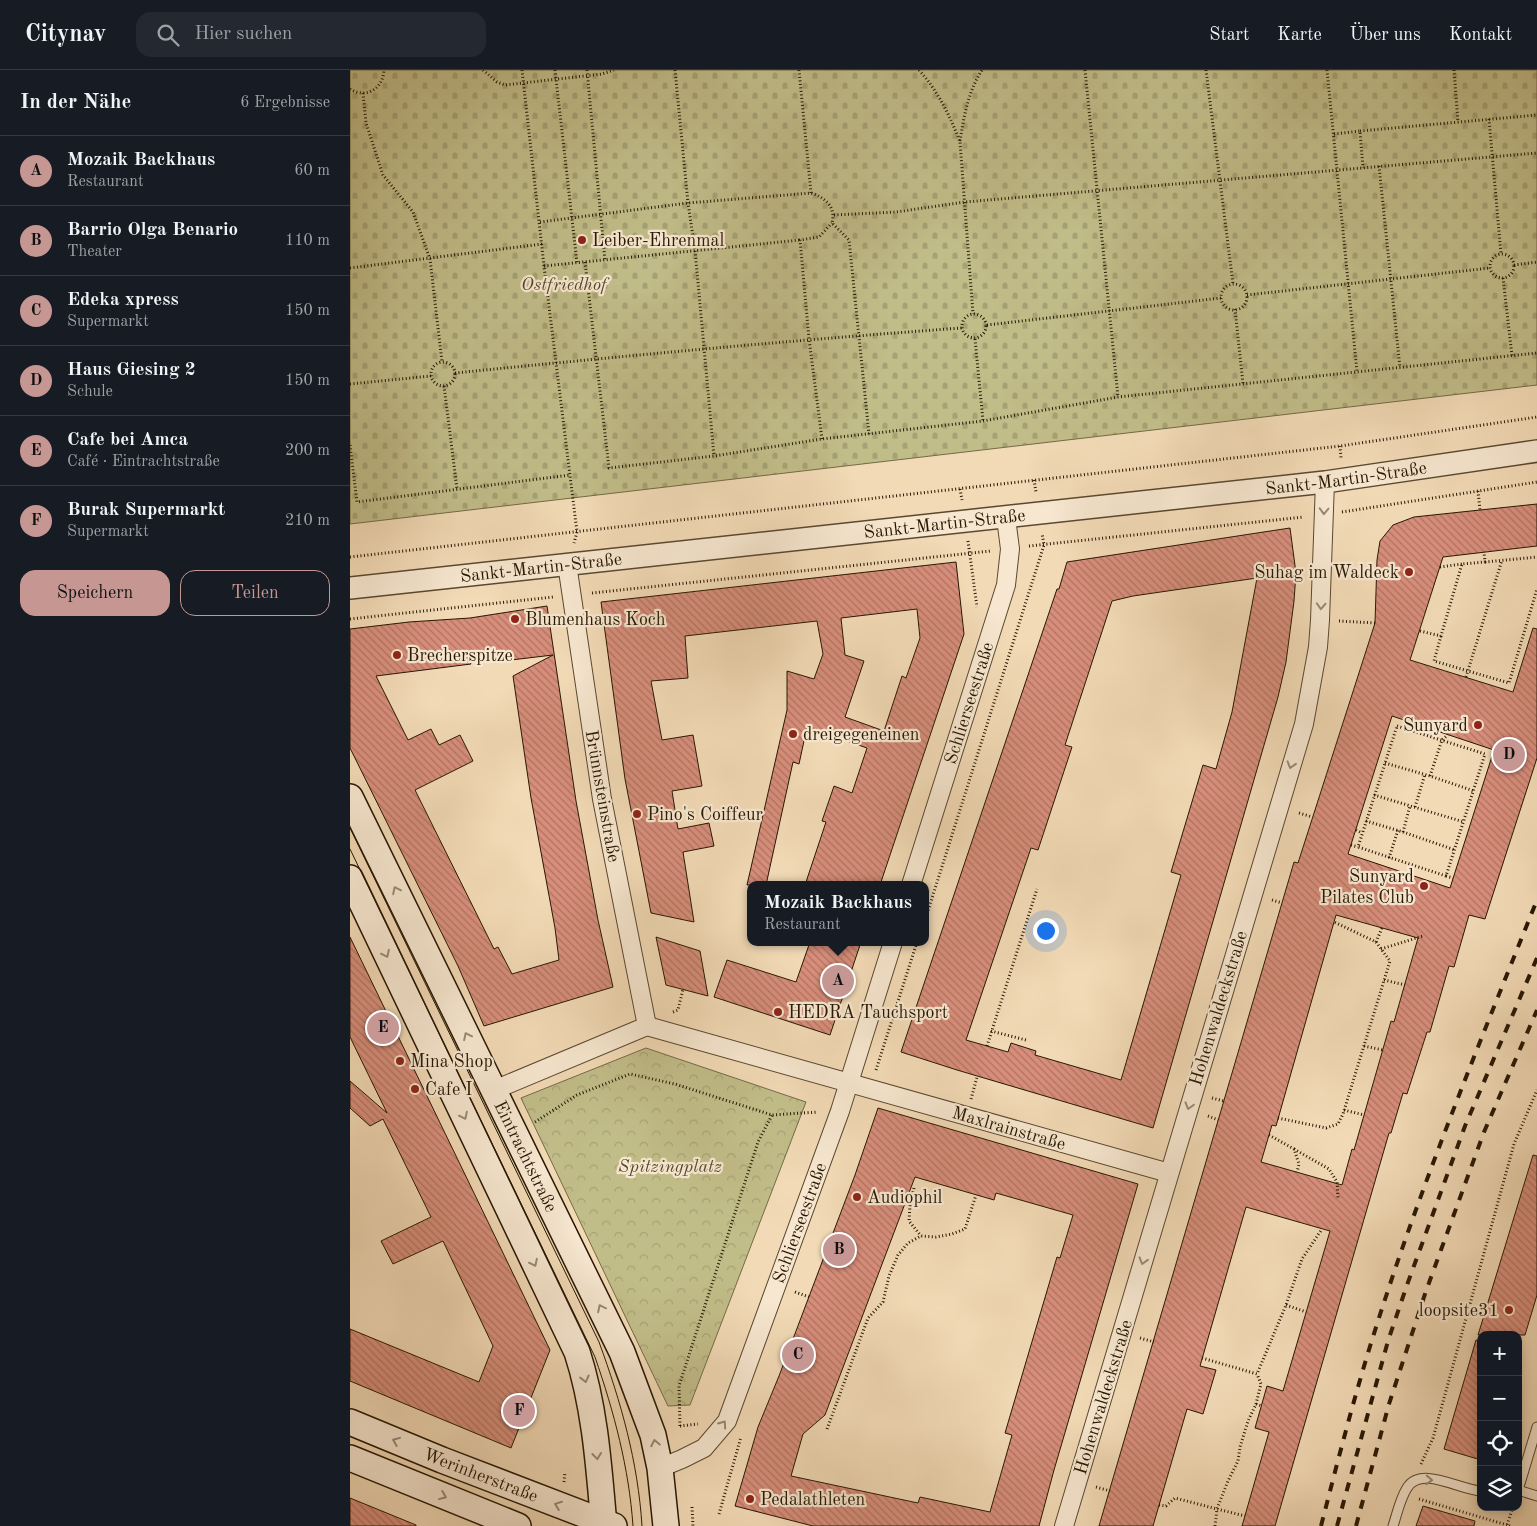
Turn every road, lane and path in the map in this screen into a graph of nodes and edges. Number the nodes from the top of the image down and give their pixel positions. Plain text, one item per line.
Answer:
1 (384, 70) edge
2 (483, 70) edge
3 (522, 70) edge
4 (555, 70) edge
5 (587, 70) edge
6 (614, 70) edge
7 (676, 70) edge
8 (799, 70) edge
9 (919, 70) edge
10 (982, 70) edge
11 (1085, 70) edge
12 (1206, 70) edge
13 (1327, 70) edge
14 (1454, 70) edge
15 (588, 76) junction
16 (556, 80) junction
17 (524, 83) junction
18 (350, 89) edge
19 (363, 93) junction
20 (1537, 115) edge
21 (1489, 119) junction
22 (1458, 122) junction
23 (1360, 131) junction
24 (1334, 134) junction
25 (960, 142) junction
26 (1537, 153) edge
27 (1492, 156) junction
28 (1379, 166) junction
29 (1363, 168) junction
30 (1337, 170) junction
31 (1221, 180) junction
32 (1098, 191) junction
33 (811, 193) junction
34 (965, 202) junction
35 (688, 204) junction
36 (602, 215) junction
37 (834, 215) junction
38 (572, 219) junction
39 (540, 222) junction
40 (832, 223) junction
41 (800, 240) junction
42 (542, 244) junction
43 (695, 250) junction
44 (1500, 254) junction
45 (430, 258) junction
46 (605, 260) junction
47 (586, 262) junction
48 (1537, 262) edge
49 (577, 263) junction
50 (1514, 265) junction
51 (544, 266) junction
52 (350, 268) edge
53 (1490, 268) junction
54 (1503, 278) junction
55 (1391, 279) junction
56 (1233, 284) junction
57 (1348, 284) junction
58 (1247, 295) junction
59 (1221, 298) junction
60 (1235, 309) junction
61 (1110, 311) junction
62 (973, 314) junction
63 (987, 325) junction
64 (962, 328) junction
65 (858, 336) junction
66 (809, 339) junction
67 (976, 339) junction
68 (704, 350) junction
69 (1537, 353) edge
70 (1512, 356) junction
71 (597, 358) junction
72 (442, 362) junction
73 (556, 363) junction
74 (1400, 368) junction
75 (1357, 372) junction
76 (455, 373) junction
77 (430, 376) junction
78 (350, 384) edge
79 (1243, 384) junction
80 (444, 386) junction
81 (1118, 397) junction
82 (1537, 417) edge
83 (983, 421) junction
84 (869, 434) junction
85 (822, 439) junction
86 (350, 445) edge
87 (1537, 451) edge
88 (714, 456) junction
89 (570, 475) junction
90 (1325, 482) junction
91 (1537, 482) edge
92 (457, 489) junction
93 (960, 489) junction
94 (1478, 491) junction
95 (1480, 510) dead end
96 (1324, 515) junction
97 (1006, 518) junction
98 (965, 522) junction
99 (577, 532) junction
100 (1044, 545) junction
101 (1010, 549) junction
102 (1484, 552) dead end
103 (969, 553) junction
104 (350, 557) edge
105 (1537, 557) edge
106 (1502, 560) junction
107 (1485, 562) junction
108 (568, 564) junction
109 (1462, 564) junction
110 (1440, 567) dead end
111 (350, 588) edge
112 (1537, 589) edge
113 (572, 596) junction
114 (977, 609) dead end
115 (350, 619) edge
116 (1320, 620) junction
117 (1375, 623) dead end
118 (1420, 631) dead end
119 (1441, 636) junction
120 (1468, 672) junction
121 (1466, 677) dead end
122 (1448, 735) dead end
123 (1442, 740) junction
124 (1385, 763) junction
125 (1425, 774) junction
126 (1430, 776) junction
127 (1474, 791) junction
128 (1374, 795) junction
129 (350, 797) edge
130 (1410, 806) junction
131 (1415, 807) junction
132 (1366, 821) junction
133 (1464, 822) junction
134 (1356, 830) dead end
135 (1398, 830) junction
136 (1403, 832) junction
137 (1362, 833) junction
138 (1351, 845) dead end
139 (1358, 847) junction
140 (1455, 850) junction
141 (1389, 858) junction
142 (1446, 876) junction
143 (350, 878) edge
144 (1453, 878) dead end
145 (913, 881) edge
146 (1037, 889) dead end
147 (929, 908) edge
148 (1334, 922) dead end
149 (1382, 928) dead end
150 (1423, 936) dead end
151 (1376, 942) junction
152 (892, 946) edge
153 (916, 946) edge
154 (1381, 949) junction
155 (1384, 980) junction
156 (1405, 986) dead end
157 (648, 1026) junction
158 (991, 1031) junction
159 (1026, 1040) dead end
160 (987, 1046) dead end
161 (1364, 1046) junction
162 (1383, 1050) dead end
163 (849, 1083) junction
164 (870, 1089) junction
165 (494, 1090) junction
166 (1537, 1090) edge
167 (840, 1110) junction
168 (1344, 1110) junction
169 (772, 1115) junction
170 (1364, 1115) dead end
171 (1278, 1118) dead end
172 (514, 1131) junction
173 (1269, 1135) dead end
174 (1294, 1149) junction
175 (1297, 1172) dead end
176 (1169, 1173) junction
177 (914, 1188) dead end
178 (976, 1195) dead end
179 (1338, 1198) dead end
180 (1322, 1229) dead end
181 (921, 1236) junction
182 (794, 1291) dead end
183 (809, 1297) dead end
184 (1286, 1305) junction
185 (1306, 1312) dead end
186 (862, 1316) dead end
187 (868, 1318) junction
188 (1202, 1358) dead end
189 (1257, 1374) junction
190 (1256, 1404) junction
191 (1262, 1406) dead end
192 (727, 1421) junction
193 (350, 1422) edge
194 (680, 1426) junction
195 (1537, 1427) edge
196 (827, 1429) dead end
197 (743, 1430) dead end
198 (653, 1435) junction
199 (350, 1458) edge
200 (660, 1468) junction
201 (1522, 1477) edge
202 (1413, 1481) junction
203 (1477, 1490) edge
204 (1522, 1491) edge
205 (1537, 1496) edge
206 (1415, 1498) dead end
207 (1159, 1504) dead end
208 (692, 1507) dead end
209 (1217, 1509) junction
210 (1512, 1511) edge
211 (719, 1514) dead end
212 (1245, 1516) dead end
213 (607, 1525) edge
214 (518, 1526) edge
215 (666, 1526) edge
216 (693, 1526) edge
217 (1064, 1526) edge
218 (1215, 1526) edge
219 (1393, 1526) edge
220 (1508, 1526) edge

1 - 19 path
2 - 17 path
3 - 17 path
4 - 16 path
5 - 15 path
6 - 15 path
7 - 35 path
8 - 33 path
9 - 25 path
10 - 25 path
11 - 32 path
12 - 31 path
13 - 24 path
14 - 22 path
15 - 16 path
15 - 36 path
16 - 17 path
16 - 38 path
17 - 39 path
18 - 19 path
19 - 45 path
20 - 21 path
21 - 22 path
21 - 27 path
22 - 23 path
23 - 24 path
23 - 29 path
24 - 30 path
25 - 34 path
26 - 27 path
27 - 28 path
27 - 44 path
28 - 29 path
28 - 55 path
29 - 30 path
30 - 31 path
30 - 57 path
31 - 32 path
31 - 56 path
32 - 34 path
32 - 61 path
33 - 35 path
33 - 37 path
34 - 37 path
34 - 62 path
35 - 36 path
35 - 43 path
36 - 38 path
36 - 46 path
37 - 40 path
38 - 39 path
38 - 49 path
39 - 42 path
40 - 41 path
40 - 65 path
41 - 43 path
41 - 66 path
42 - 45 path
42 - 51 path
43 - 46 path
43 - 68 path
44 - 50 path
44 - 53 path
45 - 52 path
45 - 72 path
46 - 47 path
47 - 49 path
47 - 71 path
48 - 50 path
49 - 51 path
50 - 54 path
51 - 73 path
53 - 54 path
53 - 55 path
54 - 70 path
55 - 57 path
55 - 74 path
56 - 58 path
56 - 59 path
57 - 58 path
57 - 75 path
58 - 60 path
59 - 60 path
59 - 61 path
60 - 79 path
61 - 63 path
61 - 81 path
62 - 63 path
62 - 64 path
63 - 67 path
64 - 65 path
64 - 67 path
65 - 66 path
65 - 84 path
66 - 68 path
66 - 85 path
67 - 83 path
68 - 71 path
68 - 88 path
69 - 70 path
70 - 74 path
71 - 73 path
71 - 88 path
72 - 76 path
72 - 77 path
73 - 76 path
73 - 89 path
74 - 75 path
75 - 79 path
76 - 80 path
77 - 78 path
77 - 80 path
79 - 81 path
80 - 92 path
81 - 83 path
82 - 93 path
83 - 84 path
84 - 85 path
85 - 88 path
86 - 92 path
87 - 90 street, Sankt-Martin-Straße
89 - 92 path
89 - 99 path
90 -> 96 street, Hohenwaldeckstraße
90 - 97 street, Sankt-Martin-Straße
91 - 94 path
93 - 98 path
93 - 99 path
94 - 95 path
94 - 96 path
96 - 100 path
96 -> 116 street, Hohenwaldeckstraße
97 - 98 street, Sankt-Martin-Straße
97 - 101 street, Schlierseestraße
98 - 103 path
98 - 108 street, Sankt-Martin-Straße
99 - 104 path
100 - 101 path
100 - 147 path
101 - 103 path
101 - 145 street, Schlierseestraße
102 - 107 path
103 - 113 path
103 - 114 path
105 - 106 path
106 - 107 path
106 - 120 path
107 - 109 path
108 - 111 street, Sankt-Martin-Straße
108 - 113 street, Brünnsteinstraße
109 - 110 path
109 - 119 path
112 - 120 path
113 - 115 path
113 - 157 street, Brünnsteinstraße
116 - 117 path
116 -> 176 street, Hohenwaldeckstraße
118 - 119 path
119 - 120 path
120 - 121 path
122 - 123 path
123 - 124 path
123 - 126 path
123 - 127 path
124 - 125 path
124 - 128 path
125 - 126 path
125 - 131 path
126 - 127 path
127 - 133 path
128 - 130 path
128 - 132 path
165 -> 129 main road, Eintrachtstraße
130 - 131 path
130 - 136 path
131 - 133 path
132 - 135 path
132 - 137 path
133 - 140 path
134 - 137 path
135 - 136 path
135 - 141 path
136 - 140 path
137 - 139 path
138 - 139 path
139 - 141 path
140 - 142 path
141 - 142 path
142 - 144 path
143 -> 213 main road
146 - 158 path
148 - 151 path
149 - 151 path
150 - 154 path
151 - 154 path
152 - 163 street, Schlierseestraße
153 - 164 path
154 - 155 path
155 - 156 path
155 - 161 path
157 - 163 street
157 - 165 street
158 - 159 path
158 - 160 path
161 - 162 path
161 - 168 path
163 - 164 street, Maxlrainstraße
163 - 167 street, Schlierseestraße
164 - 176 street, Maxlrainstraße
165 - 172 main road, Eintrachtstraße
166 - 202 path
167 - 169 path
167 - 192 street, Schlierseestraße
168 - 170 path
168 - 171 path
169 - 172 path
169 - 194 path
198 -> 172 main road, Eintrachtstraße
173 - 174 path
174 - 175 path
174 - 179 path
176 -> 217 street, Hohenwaldeckstraße
177 - 181 path
178 - 181 path
180 - 184 path
181 - 187 path
182 - 183 path
184 - 185 path
184 - 189 path
186 - 187 path
187 - 196 path
188 - 189 path
189 - 190 path
190 - 191 path
190 - 209 path
192 - 194 path
200 -> 192 street, Schlierseestraße
213 -> 193 main road, Werinherstraße
194 - 198 path
195 - 201 lane
197 - 211 path
200 -> 198 main road, Eintrachtstraße
199 -> 214 main road, Werinherstraße
200 - 215 main road, Eintrachtstraße
202 -> 203 lane
202 - 219 lane
204 - 205 lane
206 - 220 path
207 - 209 path
208 - 216 path
209 - 212 path
209 - 218 path
210 - 220 path

